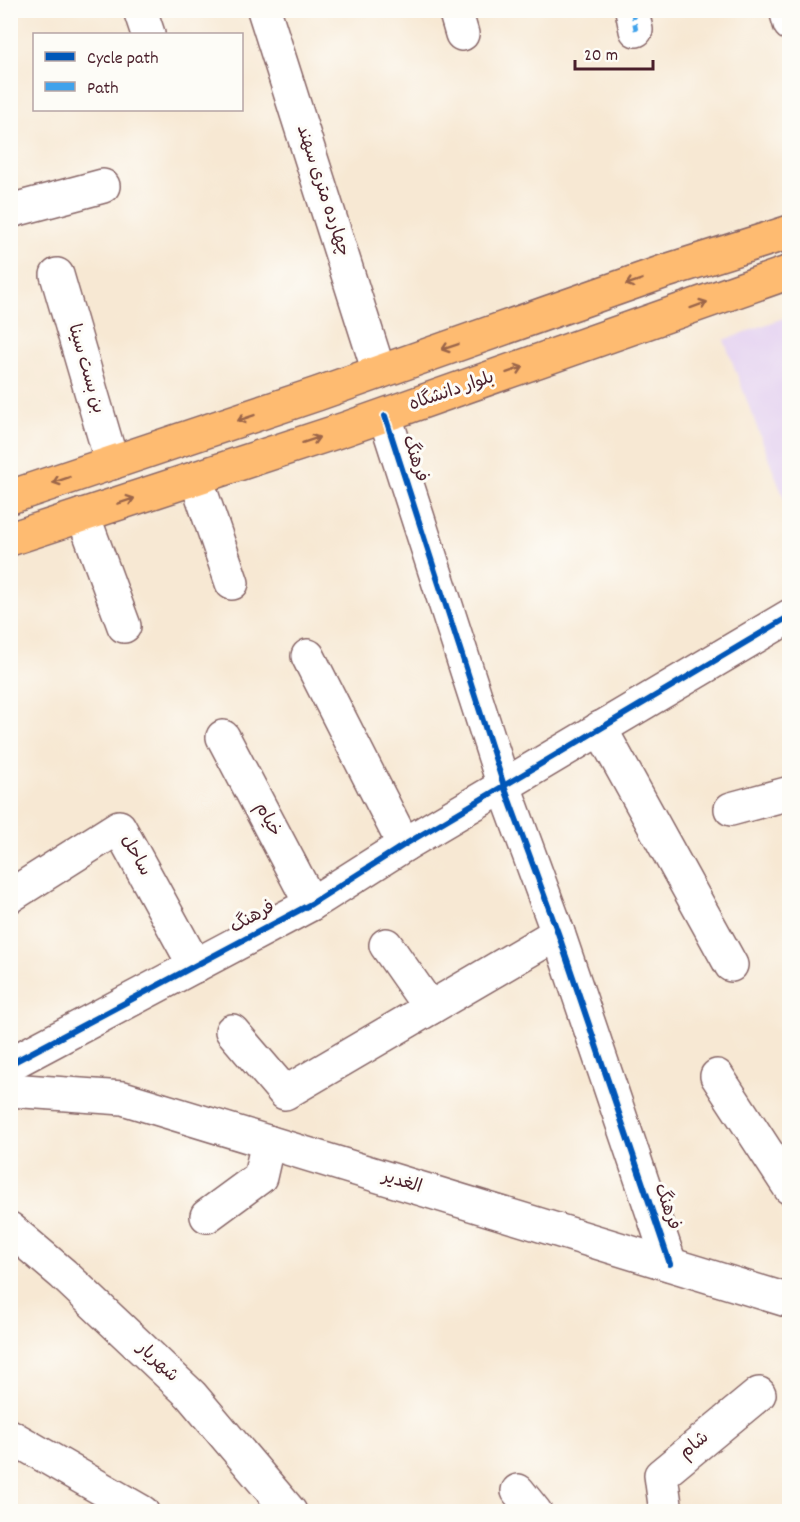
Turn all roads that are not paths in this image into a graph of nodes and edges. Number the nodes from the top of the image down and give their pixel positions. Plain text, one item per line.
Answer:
1 (140, 10) edge
2 (264, 10) edge
3 (786, 10) edge
4 (789, 24) edge
5 (148, 33) edge
6 (103, 186) dead end
7 (10, 211) edge
8 (789, 232) edge
9 (789, 272) edge
10 (57, 275) dead end
11 (379, 372) junction
12 (385, 416) junction
13 (112, 463) junction
14 (196, 478) junction
15 (10, 498) edge
16 (83, 515) junction
17 (10, 539) edge
18 (232, 583) dead end
19 (789, 616) edge
20 (124, 626) dead end
21 (308, 657) dead end
22 (600, 728) junction
23 (223, 737) dead end
24 (504, 786) junction
25 (789, 793) edge
26 (731, 809) dead end
27 (404, 845) junction
28 (10, 896) edge
29 (310, 904) junction
30 (558, 933) junction
31 (386, 945) dead end
32 (731, 965) dead end
33 (195, 966) junction
34 (430, 1008) junction
35 (232, 1031) dead end
36 (10, 1064) edge
37 (717, 1076) dead end
38 (10, 1090) edge
39 (268, 1142) junction
40 (789, 1188) edge
41 (207, 1216) dead end
42 (10, 1229) edge
43 (670, 1263) junction
44 (787, 1298) edge
45 (759, 1394) dead end
46 (10, 1436) edge
47 (142, 1512) edge
48 (290, 1512) edge
49 (666, 1512) edge

1 - 5 street
2 - 11 street, چهارده متری سهند
3 - 4 street
6 - 7 street
8 -> 11 main road
12 -> 9 main road, بلوار دانشگاه
10 - 13 street, بن بست سینا
11 -> 13 main road
14 -> 12 main road, بلوار دانشگاه
12 - 24 street, فرهنگ
13 -> 15 main road
16 -> 14 main road, بلوار دانشگاه
14 - 18 street
16 - 17 main road, بلوار دانشگاه
16 - 20 street
19 - 22 street, فرهنگ
21 - 27 street
22 - 24 street, فرهنگ
22 - 32 street
23 - 29 street, خیام
24 - 27 street, فرهنگ
24 - 30 street, فرهنگ
25 - 26 street
27 - 29 street, فرهنگ
28 - 33 street, ساحل
29 - 33 street, فرهنگ
30 - 34 street
30 - 43 street, فرهنگ
31 - 34 street
33 - 36 street, فرهنگ
34 - 35 street
37 - 40 street
38 - 39 street, الغدیر
39 - 41 street
39 - 43 street, الغدیر
42 - 48 street, شهریار
43 - 44 street, الغدیر
45 - 49 street, شام
46 - 47 street

